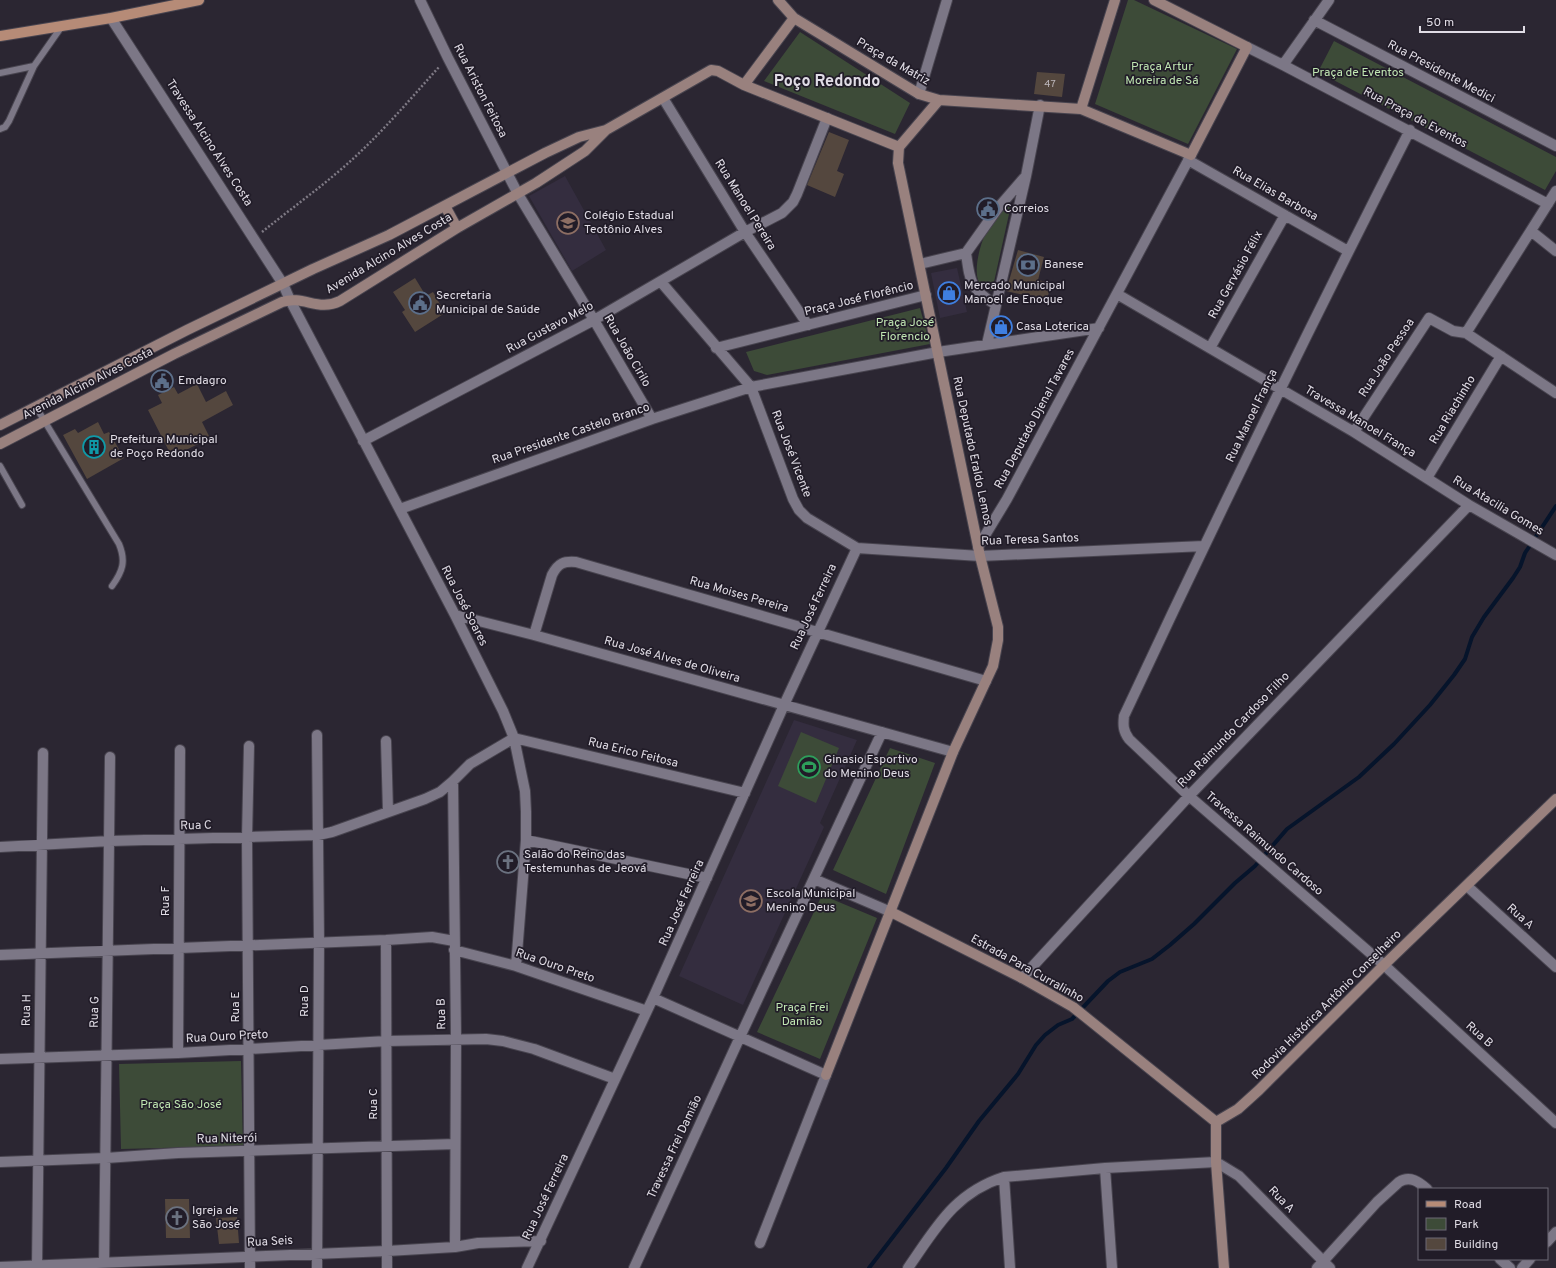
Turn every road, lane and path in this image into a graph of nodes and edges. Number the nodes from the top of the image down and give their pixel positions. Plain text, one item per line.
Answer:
1 (199, 0) edge
2 (420, 0) edge
3 (778, 0) edge
4 (947, 0) edge
5 (1115, 0) edge
6 (1154, 0) edge
7 (1329, 0) edge
8 (111, 18) junction
9 (794, 18) junction
10 (1314, 20) junction
11 (62, 26) junction
12 (0, 36) edge
13 (1247, 47) junction
14 (448, 58) junction
15 (1283, 65) junction
16 (34, 66) junction
17 (0, 73) edge
18 (744, 85) junction
19 (919, 94) junction
20 (663, 98) junction
21 (939, 100) junction
22 (1040, 105) junction
23 (1082, 109) junction
24 (827, 118) junction
25 (0, 129) edge
26 (606, 130) junction
27 (1410, 130) junction
28 (1556, 146) edge
29 (899, 147) junction
30 (1190, 157) junction
31 (507, 173) junction
32 (1026, 176) junction
33 (1556, 191) edge
34 (518, 194) junction
35 (1548, 204) junction
36 (445, 206) junction
37 (1285, 215) junction
38 (457, 228) junction
39 (1531, 231) junction
40 (746, 232) junction
41 (254, 238) junction
42 (1348, 251) junction
43 (1556, 251) edge
44 (966, 253) junction
45 (920, 264) junction
46 (661, 282) junction
47 (283, 284) junction
48 (1117, 294) junction
49 (926, 295) junction
50 (290, 300) junction
51 (996, 305) junction
52 (594, 320) junction
53 (808, 325) junction
54 (1099, 328) junction
55 (1466, 333) junction
56 (166, 340) junction
57 (987, 344) junction
58 (716, 348) junction
59 (1210, 348) junction
60 (938, 352) junction
61 (174, 354) junction
62 (1501, 356) junction
63 (751, 387) junction
64 (1280, 389) junction
65 (1556, 393) edge
66 (36, 407) junction
67 (652, 420) junction
68 (44, 422) junction
69 (0, 425) edge
70 (1354, 432) junction
71 (363, 441) junction
72 (0, 444) edge
73 (0, 466) edge
74 (1427, 478) junction
75 (22, 505) dead end
76 (1469, 505) junction
77 (400, 509) junction
78 (1204, 546) junction
79 (857, 548) junction
80 (979, 551) junction
81 (1556, 555) edge
82 (112, 586) dead end
83 (455, 615) junction
84 (817, 632) junction
85 (534, 635) junction
86 (986, 681) junction
87 (784, 705) junction
88 (1124, 716) joint
89 (882, 732) junction
90 (317, 735) dead end
91 (514, 738) junction
92 (386, 741) dead end
93 (249, 746) dead end
94 (180, 750) dead end
95 (953, 752) junction
96 (43, 753) dead end
97 (110, 757) dead end
98 (453, 781) junction
99 (745, 793) junction
100 (1189, 796) junction
101 (1556, 799) edge
102 (388, 811) junction
103 (318, 835) junction
104 (247, 838) junction
105 (180, 839) junction
106 (526, 840) junction
107 (110, 841) junction
108 (42, 845) junction
109 (0, 847) edge
110 (707, 878) junction
111 (814, 879) junction
112 (1467, 886) junction
113 (891, 912) junction
114 (386, 940) junction
115 (318, 942) junction
116 (248, 946) junction
117 (454, 946) junction
118 (179, 949) junction
119 (109, 951) junction
120 (41, 953) junction
121 (0, 955) edge
122 (1384, 965) junction
123 (516, 966) junction
124 (1556, 967) edge
125 (1022, 978) junction
126 (653, 998) junction
127 (647, 1011) junction
128 (740, 1037) junction
129 (456, 1039) junction
130 (387, 1041) junction
131 (318, 1045) junction
132 (249, 1049) junction
133 (178, 1053) junction
134 (107, 1055) junction
135 (40, 1057) junction
136 (0, 1059) edge
137 (826, 1075) junction
138 (615, 1079) junction
139 (1216, 1122) junction
140 (1556, 1123) edge
141 (455, 1144) junction
142 (386, 1146) junction
143 (318, 1149) junction
144 (249, 1151) junction
145 (106, 1158) junction
146 (38, 1160) junction
147 (0, 1162) edge
148 (1216, 1162) junction
149 (1105, 1168) junction
150 (1004, 1177) junction
151 (1426, 1188) edge
152 (1556, 1232) edge
153 (541, 1241) junction
154 (1548, 1241) edge
155 (760, 1243) dead end
156 (455, 1247) junction
157 (387, 1251) junction
158 (317, 1253) junction
159 (250, 1256) junction
160 (1501, 1260) edge
161 (1529, 1260) edge
162 (177, 1264) edge
163 (104, 1266) edge
164 (1323, 1266) edge
165 (0, 1267) edge
166 (37, 1267) edge
167 (250, 1268) edge
168 (317, 1268) edge
169 (387, 1268) edge
170 (527, 1268) edge
171 (634, 1268) edge
172 (908, 1268) edge
173 (1010, 1268) edge
174 (1112, 1268) edge
175 (1224, 1268) edge
176 (1510, 1268) edge
177 (1522, 1268) edge

1 - 8 main road
2 - 14 street, Rua Ariston Feitosa
3 - 9 street, Praça da Matriz
4 - 19 street
5 - 23 street
6 - 13 street
7 - 10 street
8 - 11 main road
8 - 41 street, Travessa Alcino Alves Costa
9 - 18 street
9 - 19 street, Praça da Matriz
10 - 15 street
10 - 28 street, Rua Presidente Medici
11 - 12 main road
11 - 16 lane
13 - 15 street, Rua Praça de Eventos
13 - 30 street
14 - 31 street, Rua Ariston Feitosa
14 - 41 path
15 - 27 street, Rua Praça de Eventos
16 - 17 lane
16 - 25 lane
18 - 20 street, Avenida Alcino Alves Costa
18 - 24 street
19 - 21 street, Praça da Matriz
20 - 26 street, Avenida Alcino Alves Costa
20 - 40 street, Rua Manoel Pereira
21 - 22 street
21 - 29 street, Praça da Matriz
22 - 23 street
22 - 32 street
23 - 30 street
24 - 29 street
24 - 40 street, Rua Gustavo Melo
26 - 31 street, Avenida Alcino Alves Costa
26 - 34 street, Avenida Alcino Alves Costa
27 - 35 street, Rua Praça de Eventos
27 - 42 street, Rua Manoel França
29 - 45 street
30 - 37 street, Rua Elias Barbosa
30 - 48 street, Rua Deputado Djenal Tavares
31 - 34 street, Rua Ariston Feitosa
31 - 36 street, Avenida Alcino Alves Costa
32 - 44 street
32 - 51 street
33 - 35 street
34 - 38 street, Avenida Alcino Alves Costa
34 - 52 street, Rua João Cirilo
35 - 39 street
36 - 38 street
36 - 47 street, Avenida Alcino Alves Costa
37 - 42 street, Rua Elias Barbosa
37 - 59 street, Rua Gervásio Félix
38 - 50 street, Avenida Alcino Alves Costa
39 - 43 street
39 - 55 street
40 - 46 street, Rua Gustavo Melo
40 - 53 street, Rua Manoel Pereira
41 - 47 street, Travessa Alcino Alves Costa
42 - 64 street, Rua Manoel França
44 - 45 street
44 - 51 street
45 - 49 street
46 - 52 street, Rua Gustavo Melo
46 - 58 street
47 - 50 street, Rua José Soares
47 - 56 street, Avenida Alcino Alves Costa
48 - 54 street, Rua Deputado Djenal Tavares
48 - 59 street, Travessa Manoel França
49 - 53 street, Praça José Florêncio
49 - 60 street, Praça José Florêncio
50 - 61 street, Avenida Alcino Alves Costa
50 - 71 street, Rua José Soares
51 - 57 street
52 - 67 street, Rua João Cirilo
52 - 71 street, Rua Gustavo Melo
53 - 58 street, Praça José Florêncio
54 - 57 street
54 - 80 street, Rua Deputado Djenal Tavares
55 - 62 street
55 - 70 street, Rua João Pessoa
56 - 61 street
56 - 66 street, Avenida Alcino Alves Costa
57 - 60 street
58 - 63 street
59 - 64 street, Travessa Manoel França
60 - 63 street
60 - 80 street, Rua Deputado Eraldo Lemos
61 - 68 street, Avenida Alcino Alves Costa
62 - 65 street
62 - 74 street, Rua Riachinho
63 - 67 street, Rua Presidente Castelo Branco
63 - 79 street, Rua José Vicente
64 - 70 street, Travessa Manoel França
64 - 78 street, Rua Manoel França
66 - 68 lane
66 - 69 street, Avenida Alcino Alves Costa
67 - 77 street, Rua Presidente Castelo Branco
68 - 72 street, Avenida Alcino Alves Costa
68 - 82 lane
70 - 74 street, Travessa Manoel França
71 - 77 street, Rua José Soares
73 - 75 lane
74 - 76 street, Rua Atacilia Gomes
76 - 81 street, Rua Atacilia Gomes
76 - 100 street, Rua Raimundo Cardoso Filho
77 - 83 street, Rua José Soares
78 - 80 street, Rua Teresa Santos
78 - 88 street, Rua Manoel França
79 - 80 street, Rua Teresa Santos
79 - 84 street, Rua José Ferreira
80 - 86 street, Rua Deputado Eraldo Lemos
83 - 85 street, Rua José Alves de Oliveira
83 - 91 street, Rua José Soares
84 - 85 street, Rua Moises Pereira
84 - 86 street, Rua Moises Pereira
84 - 87 street, Rua José Ferreira
85 - 87 street, Rua José Alves de Oliveira
86 - 95 street
87 - 89 street, Rua José Alves de Oliveira
87 - 99 street, Rua José Ferreira
88 - 100 street, Travessa Raimundo Cardoso
89 - 95 street
89 - 111 street
90 - 103 street, Rua D
91 - 98 street, Rua C
91 - 99 street, Rua Erico Feitosa
91 - 106 street, Rua José Soares
92 - 102 street
93 - 104 street, Rua E
94 - 105 street, Rua F
95 - 113 street
96 - 108 street, Rua H
97 - 107 street, Rua G
98 - 102 street, Rua C
98 - 117 street, Rua B
99 - 110 street, Rua José Ferreira
100 - 122 street, Travessa Raimundo Cardoso
100 - 125 street, Rua Raimundo Cardoso Filho
101 - 112 street, Rodovia Histórica Antônio Conselheiro
102 - 103 street, Rua C
103 - 104 street, Rua C
103 - 115 street, Rua D
104 - 105 street, Rua C
104 - 116 street, Rua E
105 - 107 street, Rua C
105 - 118 street, Rua F
106 - 110 street
106 - 123 street, Rua José Soares
107 - 108 street, Rua C
107 - 119 street, Rua G
108 - 109 street, Rua C
108 - 120 street, Rua H
110 - 126 street, Rua José Ferreira
111 - 113 street
111 - 128 street
112 - 122 street, Rodovia Histórica Antônio Conselheiro
112 - 124 street, Rua A
113 - 125 street, Estrada Para Curralinho
113 - 137 street
114 - 115 street, Rua Ouro Preto
114 - 117 street, Rua Ouro Preto
114 - 130 street, Rua C
115 - 116 street, Rua Ouro Preto
115 - 131 street, Rua D
116 - 118 street, Rua Ouro Preto
116 - 132 street, Rua E
117 - 123 street, Rua Ouro Preto
117 - 129 street, Rua B
118 - 119 street, Rua Ouro Preto
118 - 133 street, Rua F
119 - 120 street, Rua Ouro Preto
119 - 134 street, Rua G
120 - 121 street, Rua Ouro Preto
120 - 135 street, Rua H
122 - 139 street, Rodovia Histórica Antônio Conselheiro
122 - 140 street, Rua B
123 - 127 street, Rua Ouro Preto
125 - 139 street, Estrada Para Curralinho
126 - 127 street, Rua José Ferreira
126 - 128 street
127 - 138 street, Rua José Ferreira
128 - 137 street
128 - 171 street, Travessa Frei Damião
129 - 130 street, Rua Ouro Preto
129 - 138 street, Rua Ouro Preto
129 - 141 street, Rua B
130 - 131 street, Rua Ouro Preto
130 - 142 street, Rua C
131 - 132 street, Rua Ouro Preto
131 - 143 street, Rua D
132 - 133 street, Rua Ouro Preto
132 - 144 street, Rua E
133 - 134 street, Rua Ouro Preto
134 - 135 street, Rua Ouro Preto
134 - 145 street, Rua G
135 - 136 street, Rua Ouro Preto
135 - 146 street, Rua H
137 - 155 street
138 - 153 street, Rua José Ferreira
139 - 148 street
141 - 142 street, Rua Niterói
141 - 156 street, Rua B
142 - 143 street, Rua Niterói
142 - 157 street, Rua C
143 - 144 street, Rua Niterói
143 - 158 street, Rua D
144 - 145 street, Rua Niterói
144 - 159 street, Rua E
145 - 146 street, Rua Niterói
145 - 163 street, Rua G
146 - 147 street, Rua Niterói
146 - 166 street, Rua H
148 - 149 street
148 - 164 street, Rua A
148 - 175 street
149 - 150 street
149 - 174 street
150 - 172 street
150 - 173 street
151 - 164 street, Rua A
152 - 154 street
153 - 156 street, Rua Seis
153 - 170 street, Rua José Ferreira
156 - 157 street, Rua Seis
157 - 158 street, Rua Seis
157 - 169 street, Rua C
158 - 159 street, Rua Seis
158 - 168 street, Rua D
159 - 162 street, Rua Seis
159 - 167 street, Rua E
160 - 176 street
161 - 177 street
162 - 163 street, Rua Seis
163 - 166 street, Rua Seis
165 - 166 street, Rua Seis

